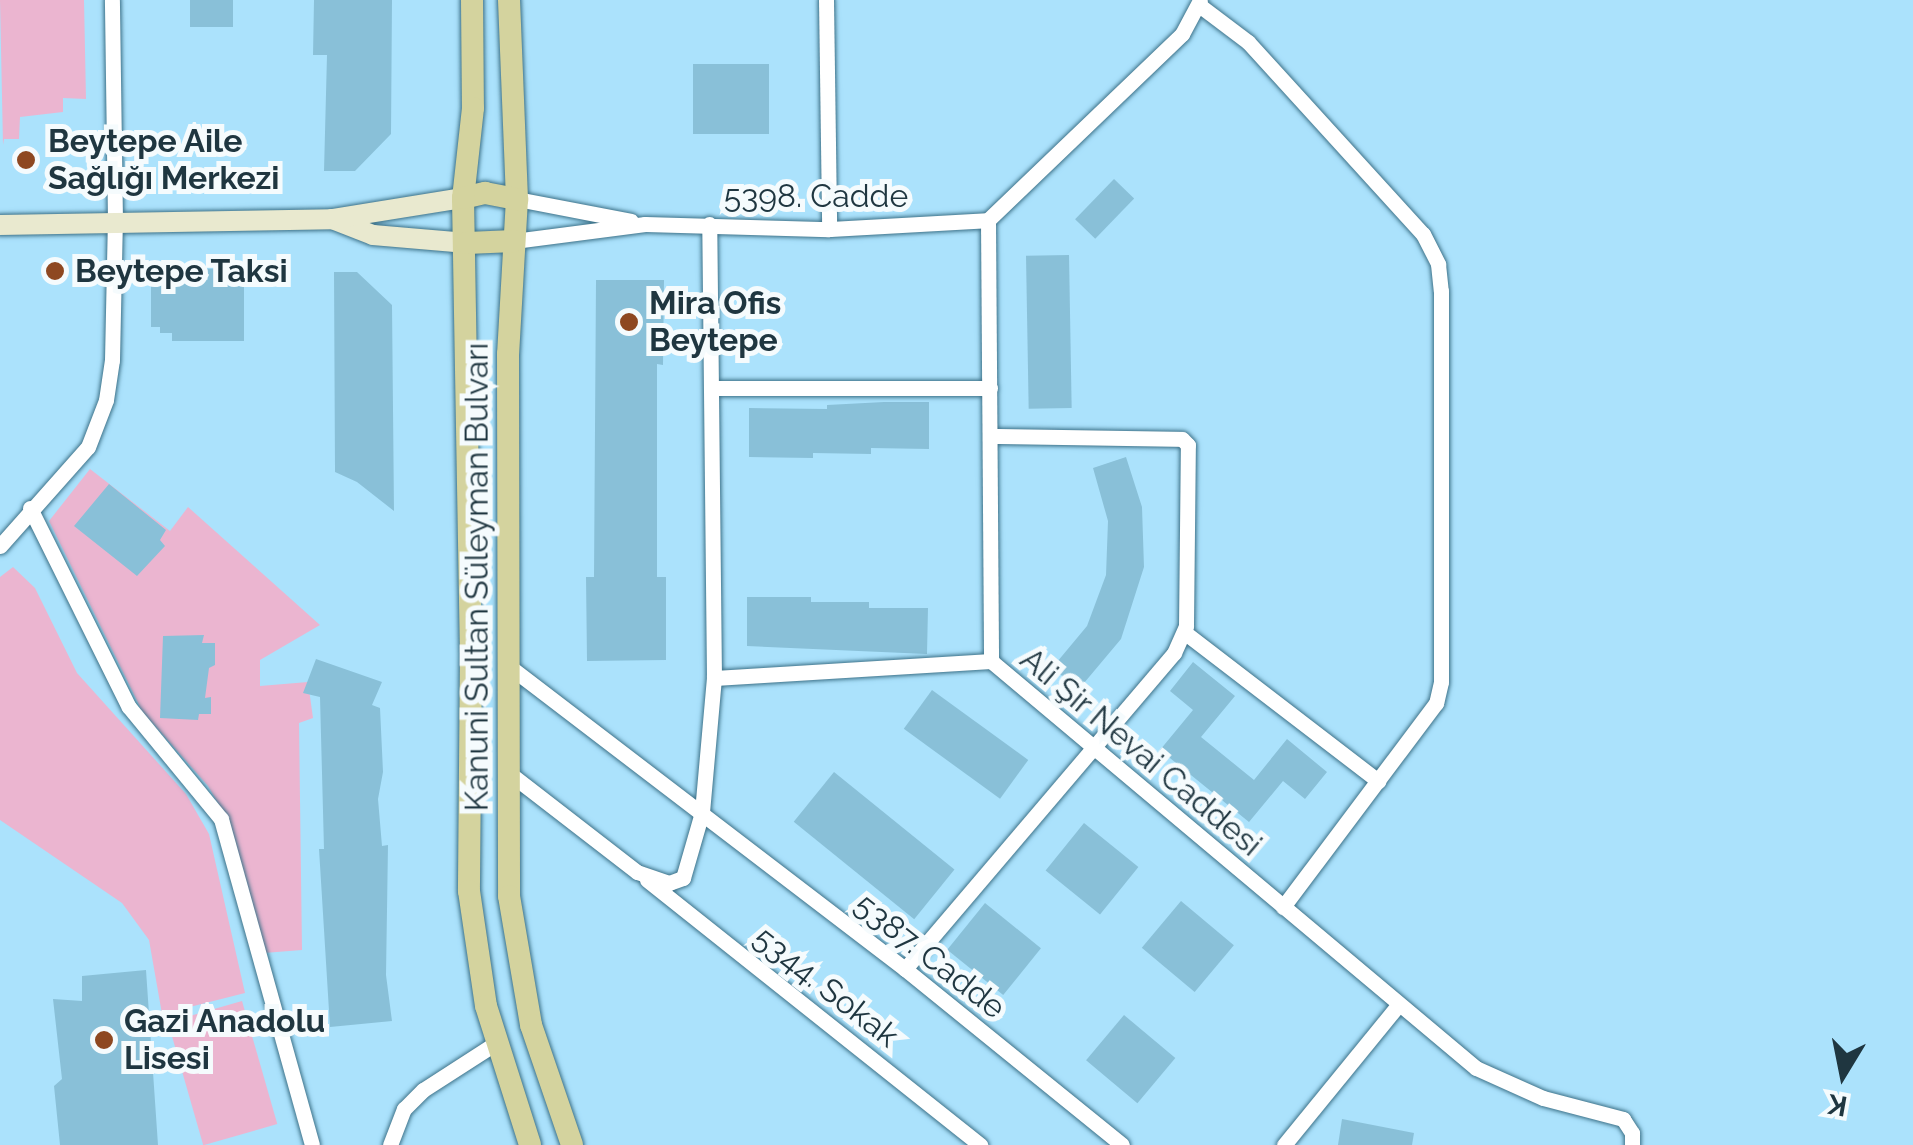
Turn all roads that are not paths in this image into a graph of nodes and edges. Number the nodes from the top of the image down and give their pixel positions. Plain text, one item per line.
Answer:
1 (112, 0) edge
2 (472, 0) edge
3 (509, 0) edge
4 (826, 0) edge
5 (1200, 2) edge
6 (464, 198) junction
7 (516, 200) junction
8 (332, 219) junction
9 (988, 220) junction
10 (115, 221) junction
11 (644, 224) junction
12 (709, 224) junction
13 (0, 225) edge
14 (829, 228) junction
15 (514, 241) junction
16 (467, 243) junction
17 (711, 388) junction
18 (990, 388) junction
19 (990, 436) junction
20 (30, 508) junction
21 (0, 546) edge
22 (1184, 632) junction
23 (990, 661) junction
24 (510, 667) junction
25 (714, 678) junction
26 (1094, 749) junction
27 (509, 773) junction
28 (1378, 781) junction
29 (702, 812) junction
30 (636, 872) junction
31 (1282, 908) junction
32 (906, 969) junction
33 (1398, 1005) junction
34 (496, 1043) junction
35 (312, 1145) edge
36 (390, 1145) edge
37 (530, 1145) edge
38 (572, 1145) edge
39 (980, 1145) edge
40 (1122, 1145) edge
41 (1284, 1145) edge
42 (1632, 1145) edge

1 - 10 street
2 - 6 main road, Kanuni Sultan Süleyman Bulvarı
3 - 7 main road, Kanuni Sultan Süleyman Bulvarı
4 - 14 street
5 - 9 street
5 - 28 street
6 - 7 main road
6 - 8 street
6 - 16 main road, Kanuni Sultan Süleyman Bulvarı
7 - 11 street, 5398. Cadde
7 - 15 main road, Kanuni Sultan Süleyman Bulvarı
8 - 10 street
8 - 16 street
9 - 14 street, 5398. Cadde
9 - 18 street, Ali Şir Nevai Caddesi
10 - 13 street
10 - 20 street
11 - 12 street, 5398. Cadde
11 - 15 street, 5398. Cadde
12 - 14 street, 5398. Cadde
12 - 17 street
15 - 16 main road
15 - 24 main road, Kanuni Sultan Süleyman Bulvarı
16 - 34 main road, Kanuni Sultan Süleyman Bulvarı
17 - 18 street
17 - 25 street
18 - 19 street, Ali Şir Nevai Caddesi
19 - 22 street
19 - 23 street, Ali Şir Nevai Caddesi
20 - 21 street
20 - 35 street
22 - 26 street
22 - 28 street
23 - 25 street
23 - 26 street, Ali Şir Nevai Caddesi
24 - 27 main road, Kanuni Sultan Süleyman Bulvarı
24 - 29 street, 5387. Cadde
25 - 29 street
26 - 31 street, Ali Şir Nevai Caddesi
26 - 32 street
27 - 30 street, 5344. Sokak
27 - 38 main road, Kanuni Sultan Süleyman Bulvarı
28 - 31 street
29 - 30 street
29 - 32 street, 5387. Cadde
30 - 39 street, 5344. Sokak
31 - 33 street, Ali Şir Nevai Caddesi
32 - 40 street, 5387. Cadde
33 - 41 street
33 - 42 street, Ali Şir Nevai Caddesi
34 - 36 street
34 - 37 main road, Kanuni Sultan Süleyman Bulvarı

